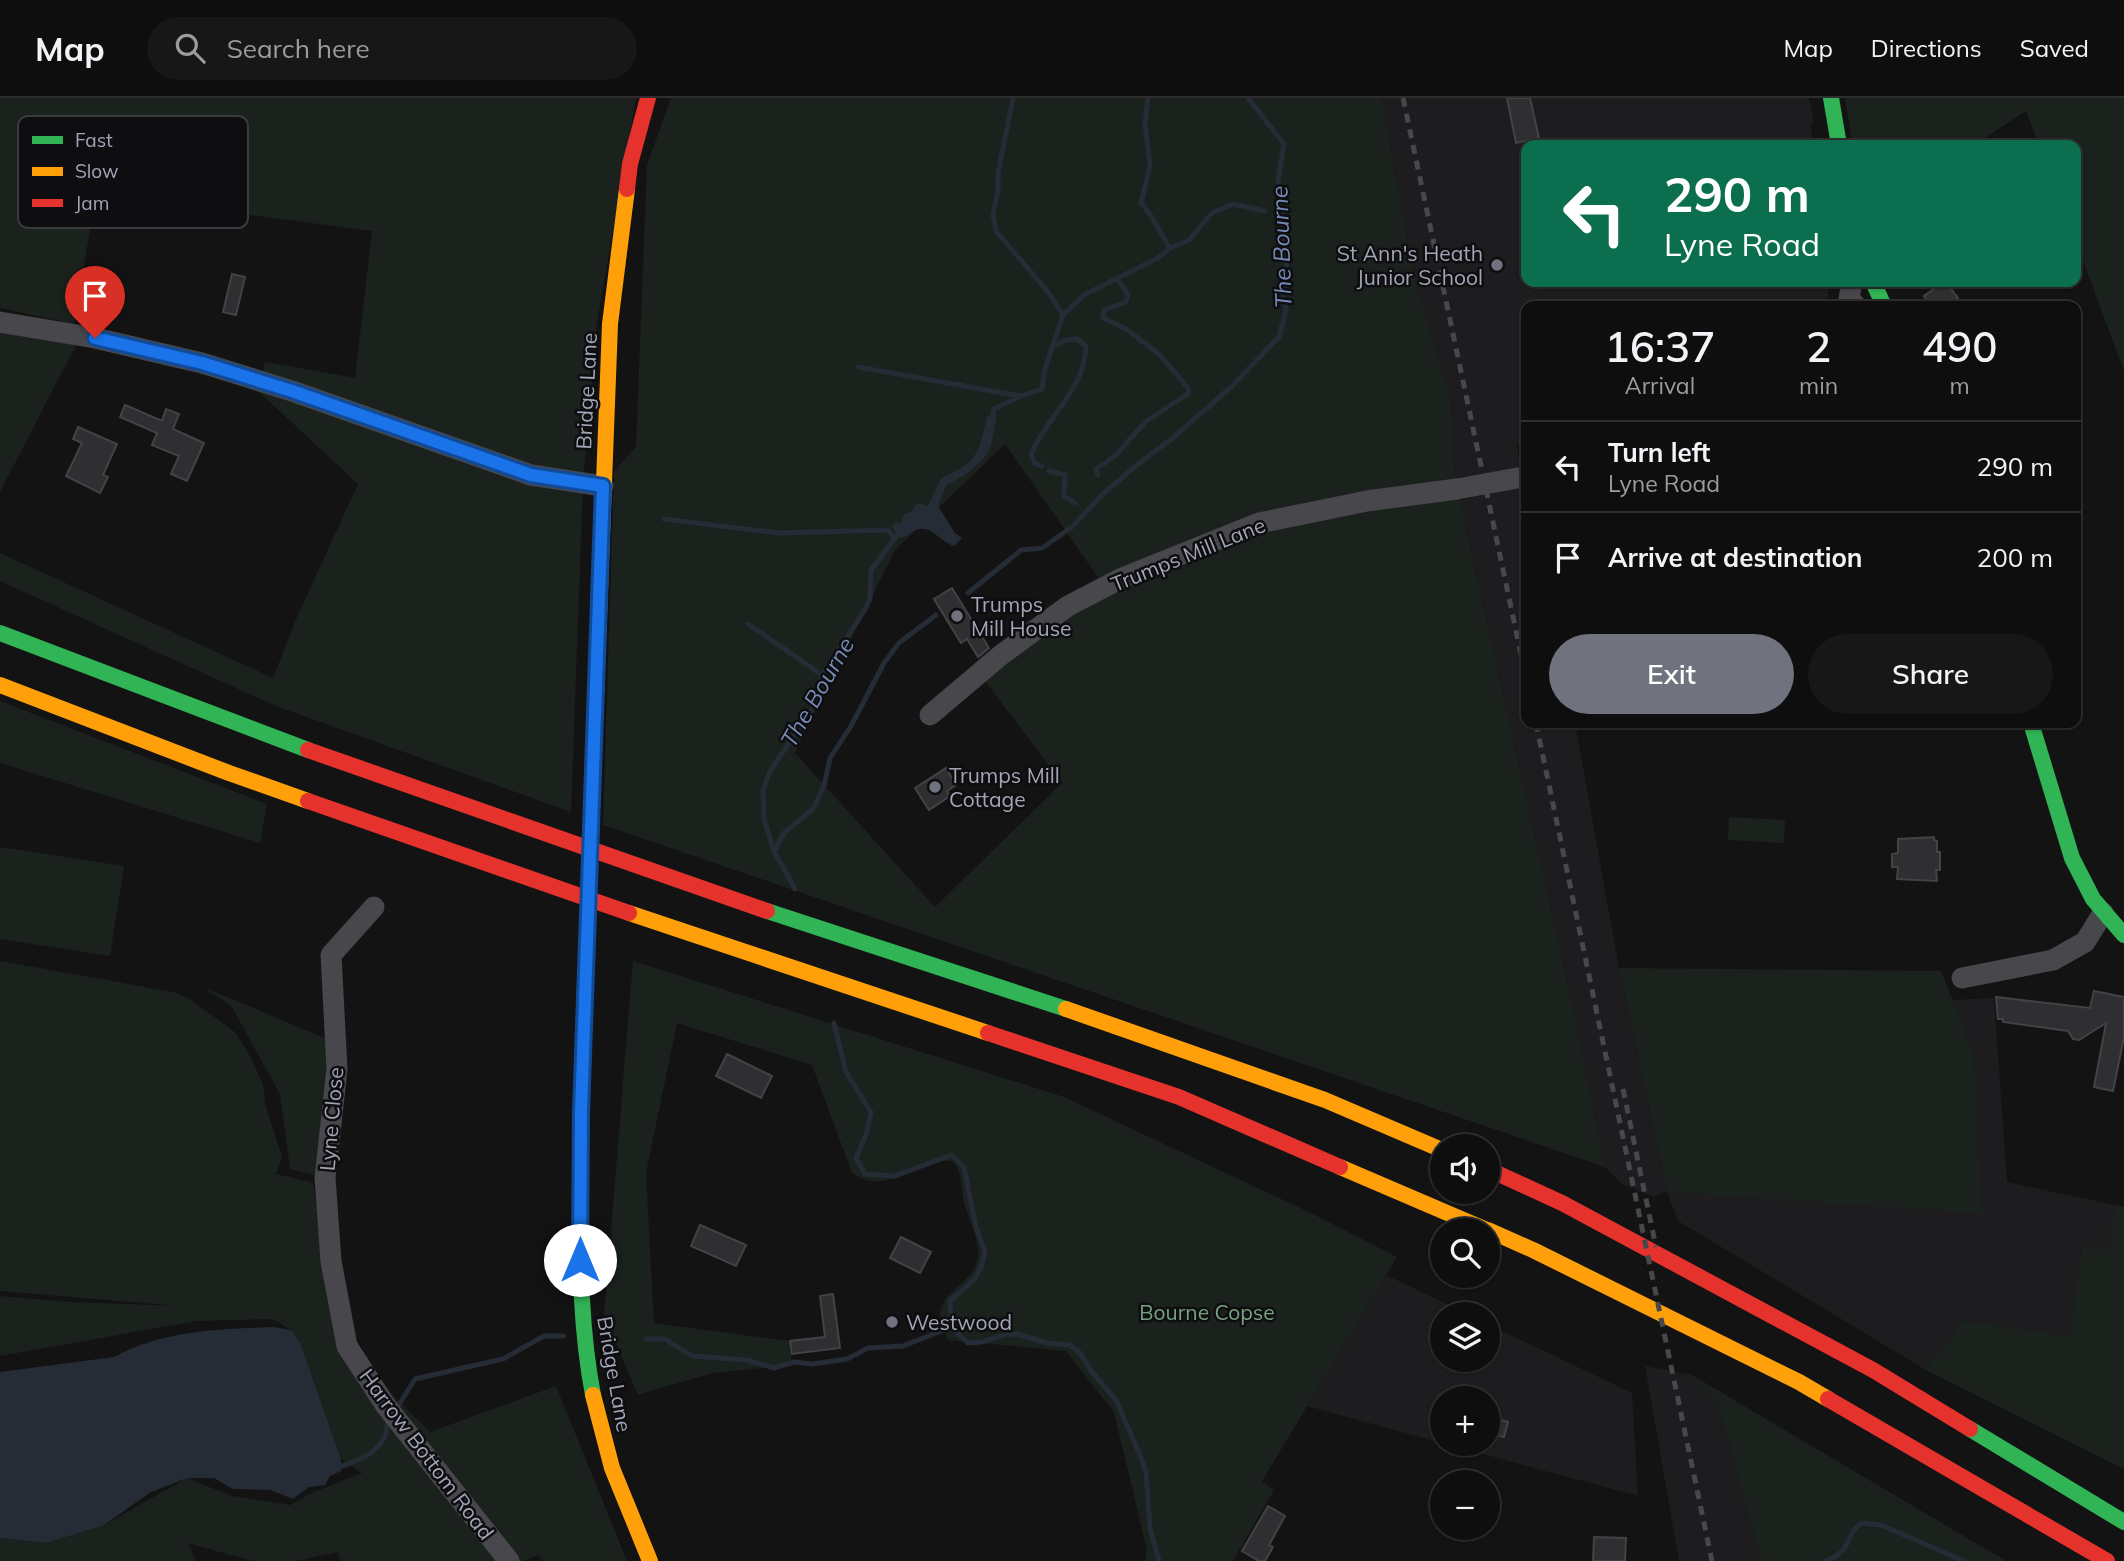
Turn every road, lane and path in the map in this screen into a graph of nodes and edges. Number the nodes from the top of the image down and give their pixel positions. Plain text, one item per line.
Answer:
1 (648, 98) edge
2 (1831, 98) edge
3 (1838, 140) edge
4 (0, 322) edge
5 (1521, 477) edge
6 (603, 486) junction
7 (0, 633) edge
8 (0, 685) edge
9 (930, 715) dead end
10 (2032, 728) edge
11 (374, 907) dead end
12 (2103, 913) junction
13 (2124, 935) edge
14 (1962, 978) dead end
15 (1430, 1145) edge
16 (1500, 1175) edge
17 (1459, 1218) edge
18 (1500, 1236) edge
19 (347, 1346) joint
20 (2124, 1522) edge
21 (509, 1561) edge
22 (650, 1561) edge
23 (2107, 1561) edge

1 - 6 main road, Bridge Lane
2 - 3 main road
4 - 6 street
5 - 9 street, Trumps Mill Lane, bridge
6 - 22 main road, Bridge Lane, bridge
7 - 15 main road
8 - 17 main road
10 - 12 main road
11 - 19 street, Lyne Close
12 - 13 main road
12 - 14 street
16 - 20 main road
18 - 23 main road
19 - 21 street, Harrow Bottom Road

